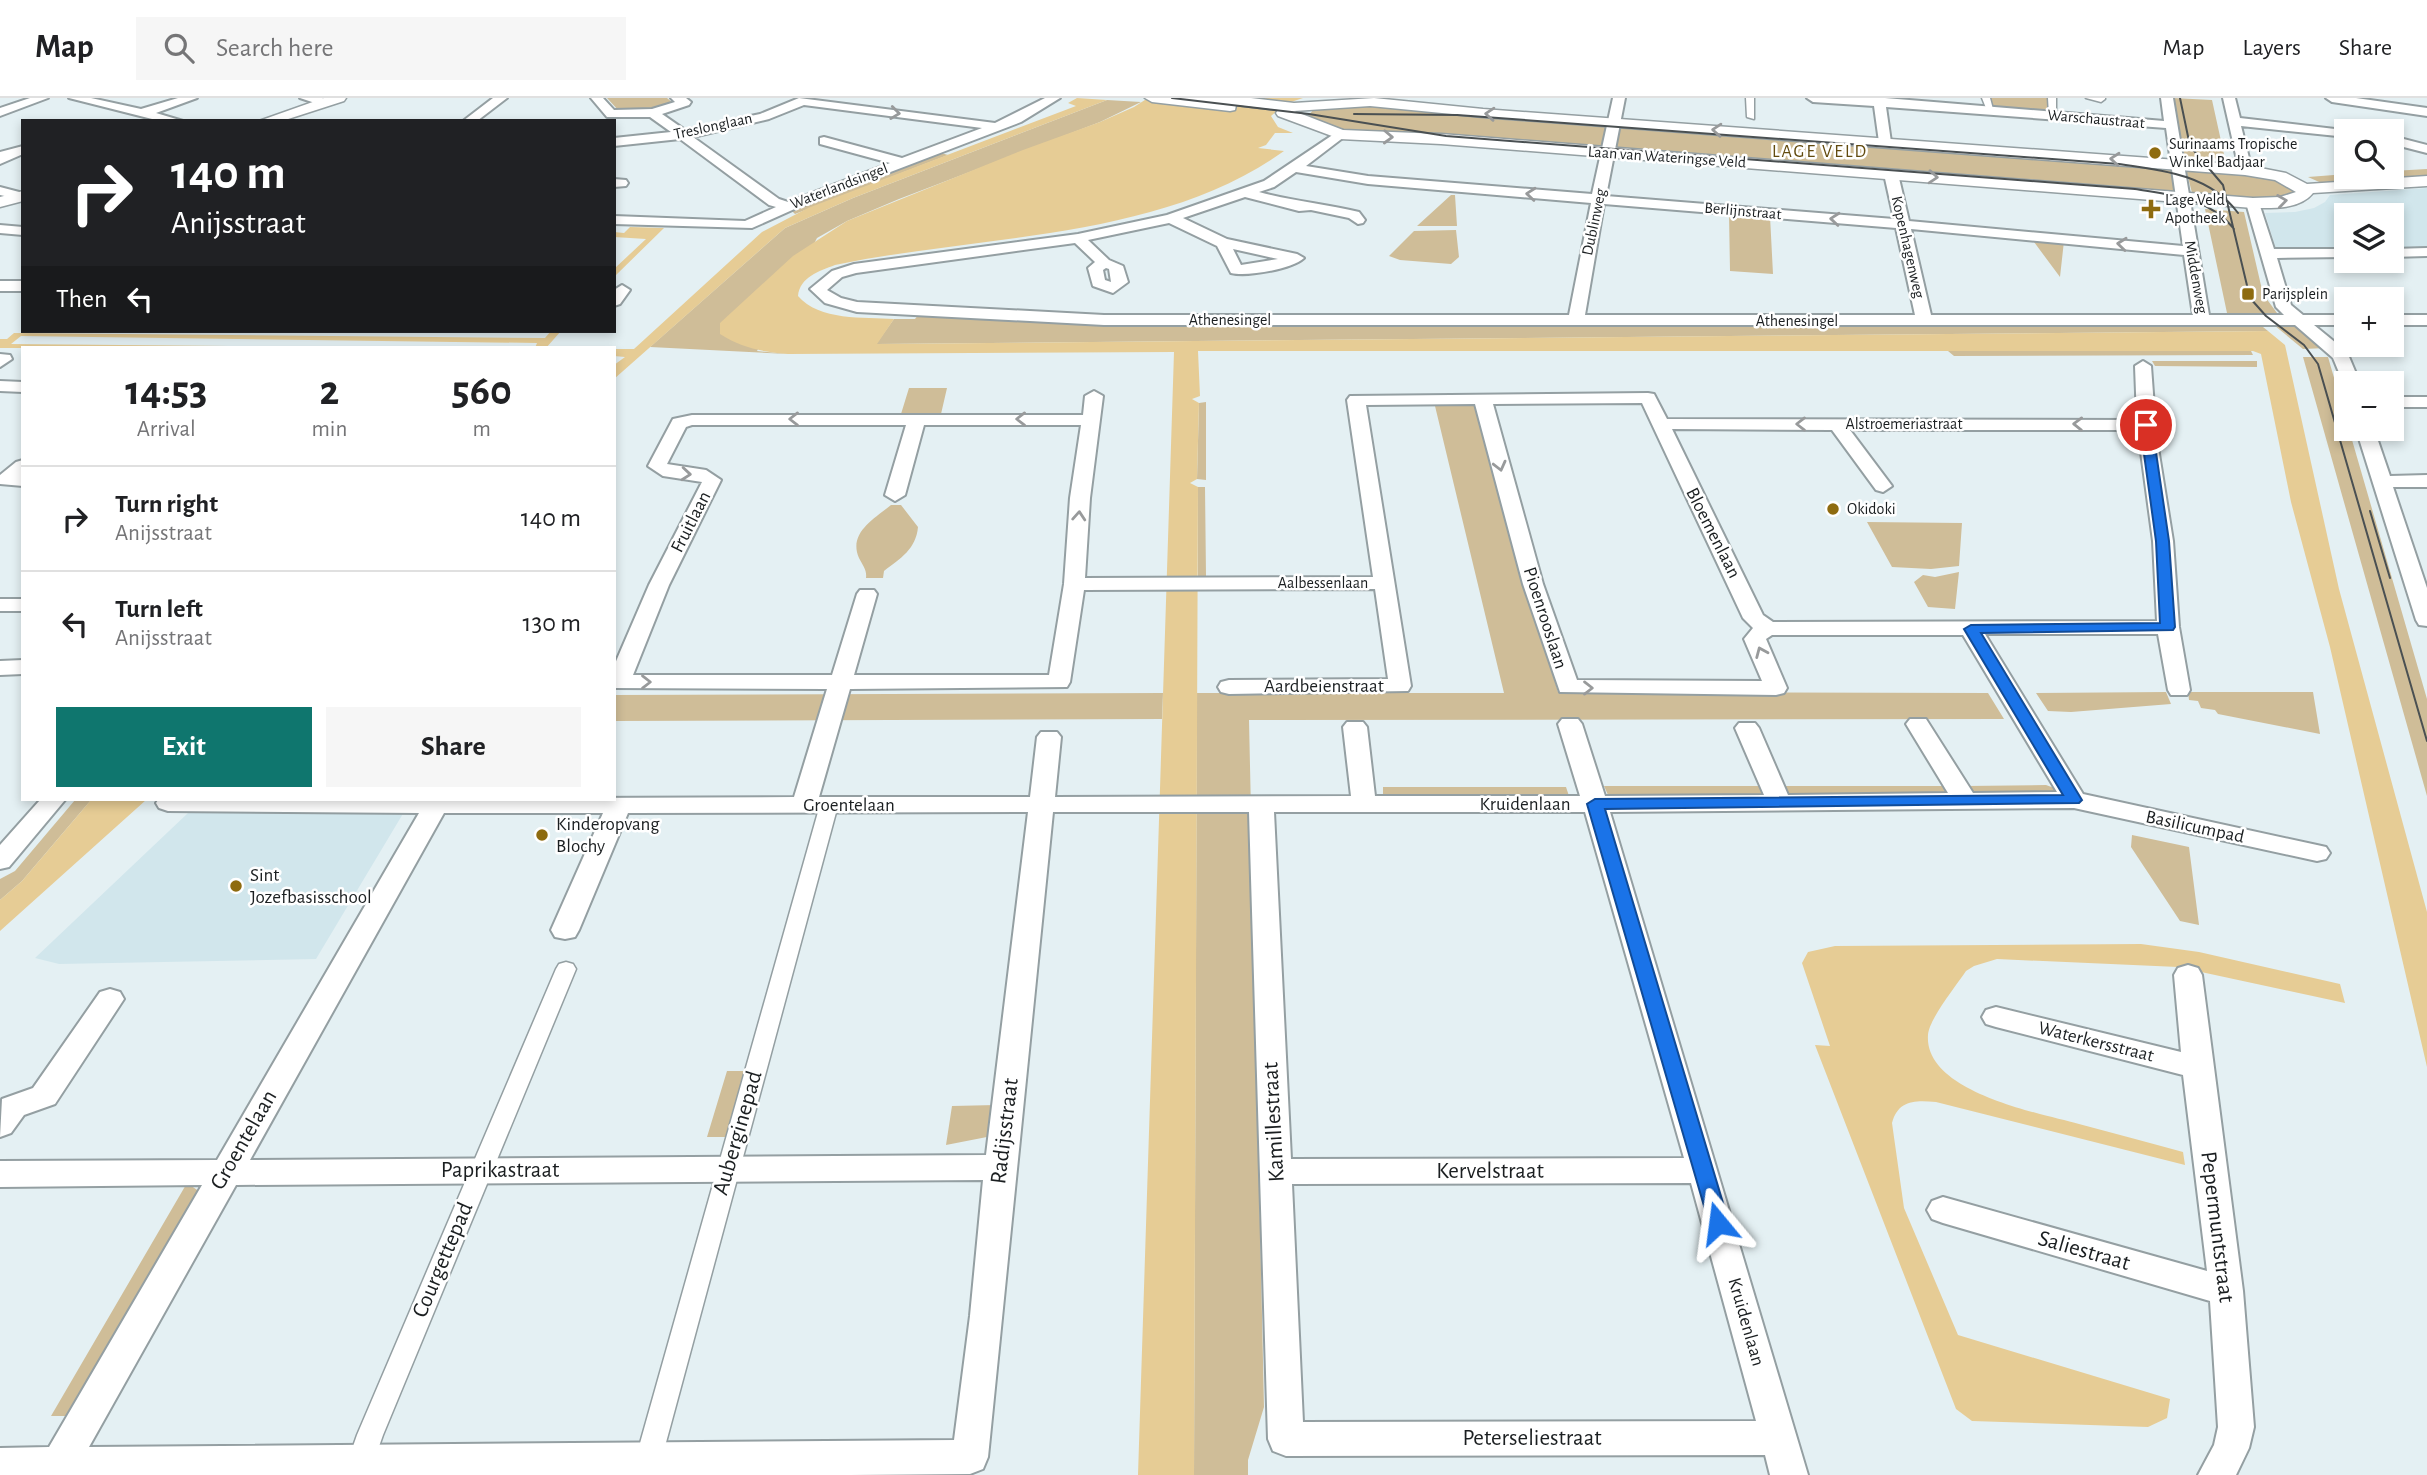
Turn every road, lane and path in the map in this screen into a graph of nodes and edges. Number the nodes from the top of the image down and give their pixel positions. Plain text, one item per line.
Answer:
1 (40, 98) edge
2 (75, 98) edge
3 (191, 98) edge
4 (306, 98) edge
5 (501, 98) edge
6 (597, 98) edge
7 (677, 98) edge
8 (1054, 98) edge
9 (1152, 98) edge
10 (1210, 98) edge
11 (1619, 98) edge
12 (1751, 98) edge
13 (1813, 98) edge
14 (2052, 98) edge
15 (2090, 98) edge
16 (2167, 98) edge
17 (2229, 98) edge
18 (2332, 98) edge
19 (2415, 98) edge
20 (2101, 99) edge
21 (332, 100) edge
22 (806, 100) edge
23 (1359, 100) edge
24 (1879, 100) edge
25 (2427, 100) edge
26 (1989, 104) edge
27 (0, 105) edge
28 (1279, 109) junction
29 (0, 112) edge
30 (2427, 112) edge
31 (142, 113) junction
32 (653, 113) junction
33 (2053, 115) junction
34 (168, 119) edge
35 (272, 119) edge
36 (472, 119) edge
37 (2233, 121) junction
38 (1614, 123) junction
39 (1751, 124) junction
40 (2170, 125) junction
41 (997, 126) junction
42 (2334, 131) edge
43 (681, 133) junction
44 (1340, 134) junction
45 (824, 141) dead end
46 (616, 142) edge
47 (1885, 142) junction
48 (2404, 143) edge
49 (2427, 149) edge
50 (21, 150) edge
51 (1608, 152) junction
52 (0, 160) edge
53 (902, 162) junction
54 (2176, 164) junction
55 (2427, 167) edge
56 (1296, 168) junction
57 (2404, 169) edge
58 (2245, 170) junction
59 (2334, 173) edge
60 (1891, 174) junction
61 (2280, 176) junction
62 (2427, 180) edge
63 (2304, 189) junction
64 (0, 191) edge
65 (1247, 193) junction
66 (21, 196) edge
67 (2183, 197) junction
68 (1599, 199) junction
69 (0, 202) edge
70 (2253, 203) junction
71 (788, 206) junction
72 (1300, 207) dead end
73 (1171, 218) junction
74 (616, 220) edge
75 (1903, 225) junction
76 (1078, 238) junction
77 (1223, 243) dead end
78 (2190, 251) junction
79 (2427, 252) edge
80 (2334, 253) edge
81 (2404, 253) edge
82 (2268, 254) junction
83 (1104, 263) dead end
84 (0, 285) edge
85 (21, 286) edge
86 (2202, 320) junction
87 (2299, 320) junction
88 (2334, 320) edge
89 (2404, 320) edge
90 (2427, 320) edge
91 (1576, 321) junction
92 (1924, 321) junction
93 (2143, 366) dead end
94 (2347, 371) edge
95 (0, 386) edge
96 (21, 387) edge
97 (1094, 396) dead end
98 (1483, 400) junction
99 (2404, 402) edge
100 (2427, 402) edge
101 (917, 418) junction
102 (1090, 420) junction
103 (1661, 424) junction
104 (1837, 424) junction
105 (2146, 425) junction
106 (2369, 441) edge
107 (2427, 481) edge
108 (2382, 482) junction
109 (1883, 486) dead end
110 (894, 495) dead end
111 (2420, 579) edge
112 (1386, 583) junction
113 (1074, 584) junction
114 (867, 594) dead end
115 (0, 605) edge
116 (21, 605) edge
117 (2427, 620) edge
118 (2168, 627) junction
119 (1768, 629) junction
120 (1971, 629) junction
121 (21, 667) edge
122 (0, 668) edge
123 (841, 683) junction
124 (1229, 687) dead end
125 (2179, 690) dead end
126 (1570, 724) dead end
127 (1918, 724) dead end
128 (1355, 727) dead end
129 (1747, 728) dead end
130 (1049, 737) dead end
131 (2074, 800) junction
132 (52, 801) edge
133 (1965, 801) junction
134 (339, 802) edge
135 (1779, 802) junction
136 (169, 803) dead end
137 (568, 803) edge
138 (1364, 804) junction
139 (1595, 804) junction
140 (436, 805) junction
141 (804, 805) junction
142 (1261, 805) junction
143 (619, 806) junction
144 (829, 806) junction
145 (1043, 806) junction
146 (2317, 853) dead end
147 (0, 861) edge
148 (565, 929) dead end
149 (566, 969) dead end
150 (2188, 975) dead end
151 (110, 999) dead end
152 (1996, 1017) dead end
153 (2197, 1067) junction
154 (0, 1125) edge
155 (1000, 1167) junction
156 (727, 1169) junction
157 (481, 1170) junction
158 (1703, 1170) junction
159 (226, 1172) junction
160 (1276, 1172) junction
161 (0, 1174) edge
162 (1942, 1210) dead end
163 (2226, 1291) junction
164 (1779, 1438) junction
165 (1286, 1439) joint
166 (648, 1461) junction
167 (0, 1465) edge
168 (358, 1469) edge
169 (55, 1471) edge
170 (1789, 1475) edge
171 (2217, 1475) edge

1 - 27 street
1 - 29 street
2 - 31 street
3 - 31 street
4 - 21 street
5 - 36 street
6 - 32 street
7 - 32 street
8 - 41 street, Waterlandsingel
9 - 28 street, Laan van Wateringse Veld
10 - 28 street, Laan van Wateringse Veld
11 - 38 street, Dublinweg
12 - 39 street
13 - 24 street, Warschaustraat
14 - 33 street
15 - 20 street
16 - 40 street, Middenweg
17 - 37 street
18 - 30 street
19 - 25 street
21 - 35 street
22 -> 41 street
22 - 43 street, Treslonglaan
23 - 28 street, Laan van Wateringse Veld
38 -> 23 street, Laan van Wateringse Veld
24 - 26 street, Warschaustraat
24 - 47 street
26 - 33 street, Warschaustraat
28 - 44 street, Laan van Wateringse Veld
31 - 34 street
32 - 43 street
33 - 40 street, Warschaustraat
37 - 42 street
37 - 58 street
39 -> 38 street, Laan van Wateringse Veld
38 - 51 street, Dublinweg
39 - 47 street, Laan van Wateringse Veld
40 - 54 street, Middenweg
41 - 53 street, Waterlandsingel
43 - 46 street, Treslonglaan
43 - 71 street
44 -> 51 street, Laan van Wateringse Veld
44 - 56 street, Athenesingel
45 - 53 street
54 -> 47 street, Laan van Wateringse Veld
48 - 49 street
50 - 52 street
51 - 60 street, Laan van Wateringse Veld
51 - 68 street, Dublinweg
53 - 71 street, Waterlandsingel
54 - 58 street, Laan van Wateringse Veld
54 - 67 street, Middenweg
55 - 57 street
56 - 65 street, Athenesingel
68 -> 56 street, Berlijnstraat
58 - 61 street, Laan van Wateringse Veld
59 - 61 street, Laan van Wateringse Veld
60 -> 67 street, Laan van Wateringse Veld
60 - 75 street, Kopenhagenweg
61 - 63 street, Laan van Wateringse Veld
62 - 63 street, Laan van Wateringse Veld
70 -> 63 street, Laan van Wateringse Veld
64 - 66 street
65 - 72 street
65 - 73 street, Athenesingel
66 - 69 street
67 - 70 street, Laan van Wateringse Veld
67 - 78 street, Middenweg
75 -> 68 street, Berlijnstraat
68 - 91 street, Dublinweg
70 - 82 street
71 - 74 street, Waterlandsingel
73 - 76 street, Athenesingel
73 - 77 street
78 -> 75 street, Berlijnstraat
75 - 92 street, Kopenhagenweg
76 - 83 street
76 - 91 street, Athenesingel
78 - 86 street, Middenweg
79 - 81 street
80 - 82 street
82 - 87 street
84 - 85 street
86 - 87 street, Middenweg
86 - 92 street, Athenesingel
87 - 88 street, Middenweg
87 - 94 street
89 - 90 street
91 - 92 street, Athenesingel
93 - 105 street
95 - 96 street
97 - 102 street, Fruitlaan
98 - 103 street, Bloemenlaan
98 - 112 street, Aalbessenlaan
98 -> 119 street, Pioenrooslaan
99 - 100 street
102 -> 101 street, Fruitlaan
101 - 110 street
101 -> 123 street, Fruitlaan
113 -> 102 street, Fruitlaan
104 -> 103 street, Alstroemeriastraat
103 - 119 street, Bloemenlaan
105 -> 104 street, Alstroemeriastraat
104 - 109 street
105 - 118 street
106 - 108 street
107 - 108 street
108 - 111 street
111 - 117 street
112 - 113 street, Aalbessenlaan
112 - 124 street, Aardbeienstraat
113 - 123 street, Fruitlaan
114 - 123 street
115 - 116 street
118 - 120 street
118 - 125 street
119 - 120 street
120 - 131 street
121 - 122 street
123 - 141 street
126 - 139 street
127 - 133 street
128 - 138 street
129 - 135 street
130 - 145 street, Radijsstraat
131 - 133 street, Basilicumpad
131 - 146 street, Basilicumpad
132 - 147 street
133 - 135 street, Basilicumpad
134 - 136 street, Groentelaan
134 - 140 street, Groentelaan
135 - 139 street, Basilicumpad
137 - 140 street, Groentelaan
137 - 143 street, Groentelaan
138 - 139 street, Kruidenlaan
138 - 142 street, Kruidenlaan
139 - 158 street, Kruidenlaan
140 - 159 street, Groentelaan
141 - 143 street, Groentelaan
141 - 144 street, Groentelaan
142 - 145 street, Groentelaan
142 - 160 street, Kamillestraat
143 - 148 street
144 - 145 street, Groentelaan
144 - 156 street, Auberginepad
145 - 155 street, Radijsstraat
149 - 157 street, Courgettepad
150 - 153 street, Pepermuntstraat
151 - 154 street
152 - 153 street, Waterkersstraat
153 - 163 street, Pepermuntstraat
155 - 156 street, Paprikastraat
155 - 166 street, Radijsstraat
156 - 157 street, Paprikastraat
156 - 166 street, Auberginepad
157 - 159 street, Paprikastraat
157 - 168 street, Courgettepad
158 - 160 street, Kervelstraat
158 - 164 street, Kruidenlaan
159 - 161 street, Paprikastraat
159 - 169 street, Groentelaan
160 - 165 street, Kamillestraat
162 - 163 street, Saliestraat
163 - 171 street, Pepermuntstraat
164 - 165 street, Peterseliestraat
164 - 170 street, Kruidenlaan
166 - 168 street
167 - 169 street
168 - 169 street

